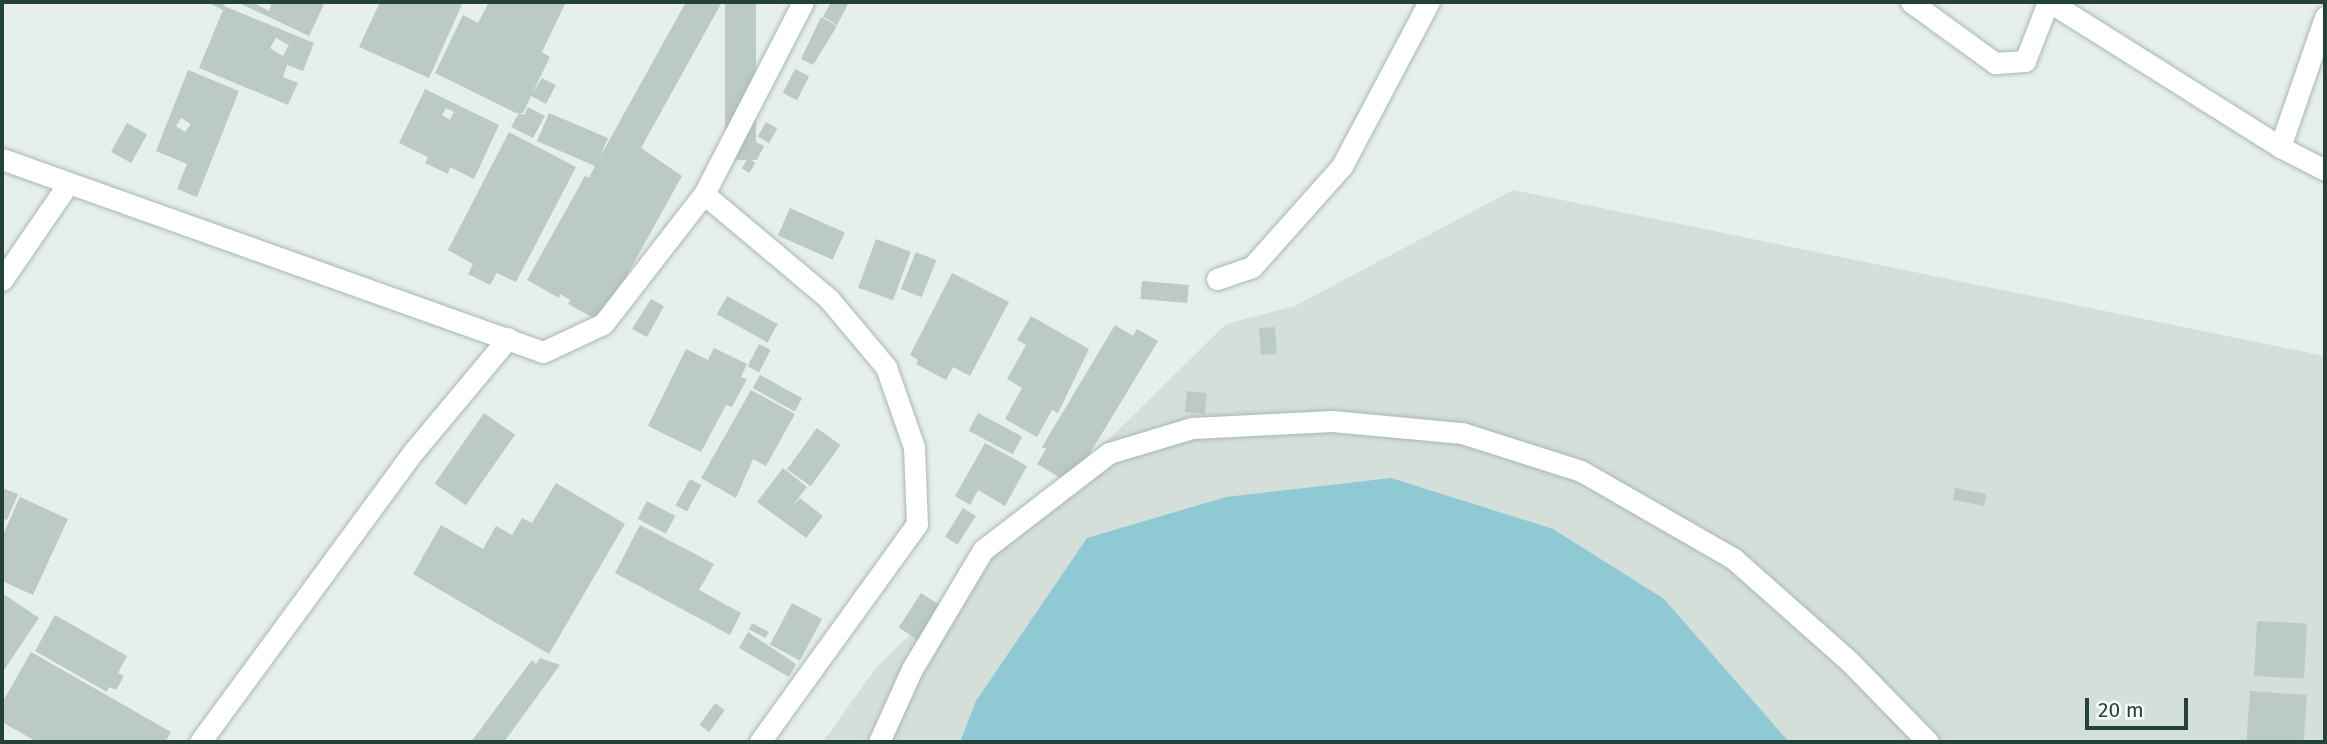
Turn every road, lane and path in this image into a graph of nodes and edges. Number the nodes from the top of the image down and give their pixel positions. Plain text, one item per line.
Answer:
1 (803, 2) edge
2 (1429, 2) edge
3 (1911, 2) edge
4 (2049, 2) edge
5 (2325, 17) edge
6 (2280, 147) junction
7 (2, 159) edge
8 (2325, 170) edge
9 (68, 184) junction
10 (704, 194) junction
11 (1217, 279) dead end
12 (2, 280) edge
13 (508, 338) junction
14 (200, 742) edge
15 (760, 742) edge
16 (879, 742) edge
17 (1928, 742) edge

1 - 10 street
2 - 11 street
3 - 4 street
4 - 6 street
5 - 6 street
6 - 8 street
7 - 9 street
9 - 12 street
9 - 13 street
10 - 13 street
10 - 15 street
13 - 14 street
16 - 17 street

